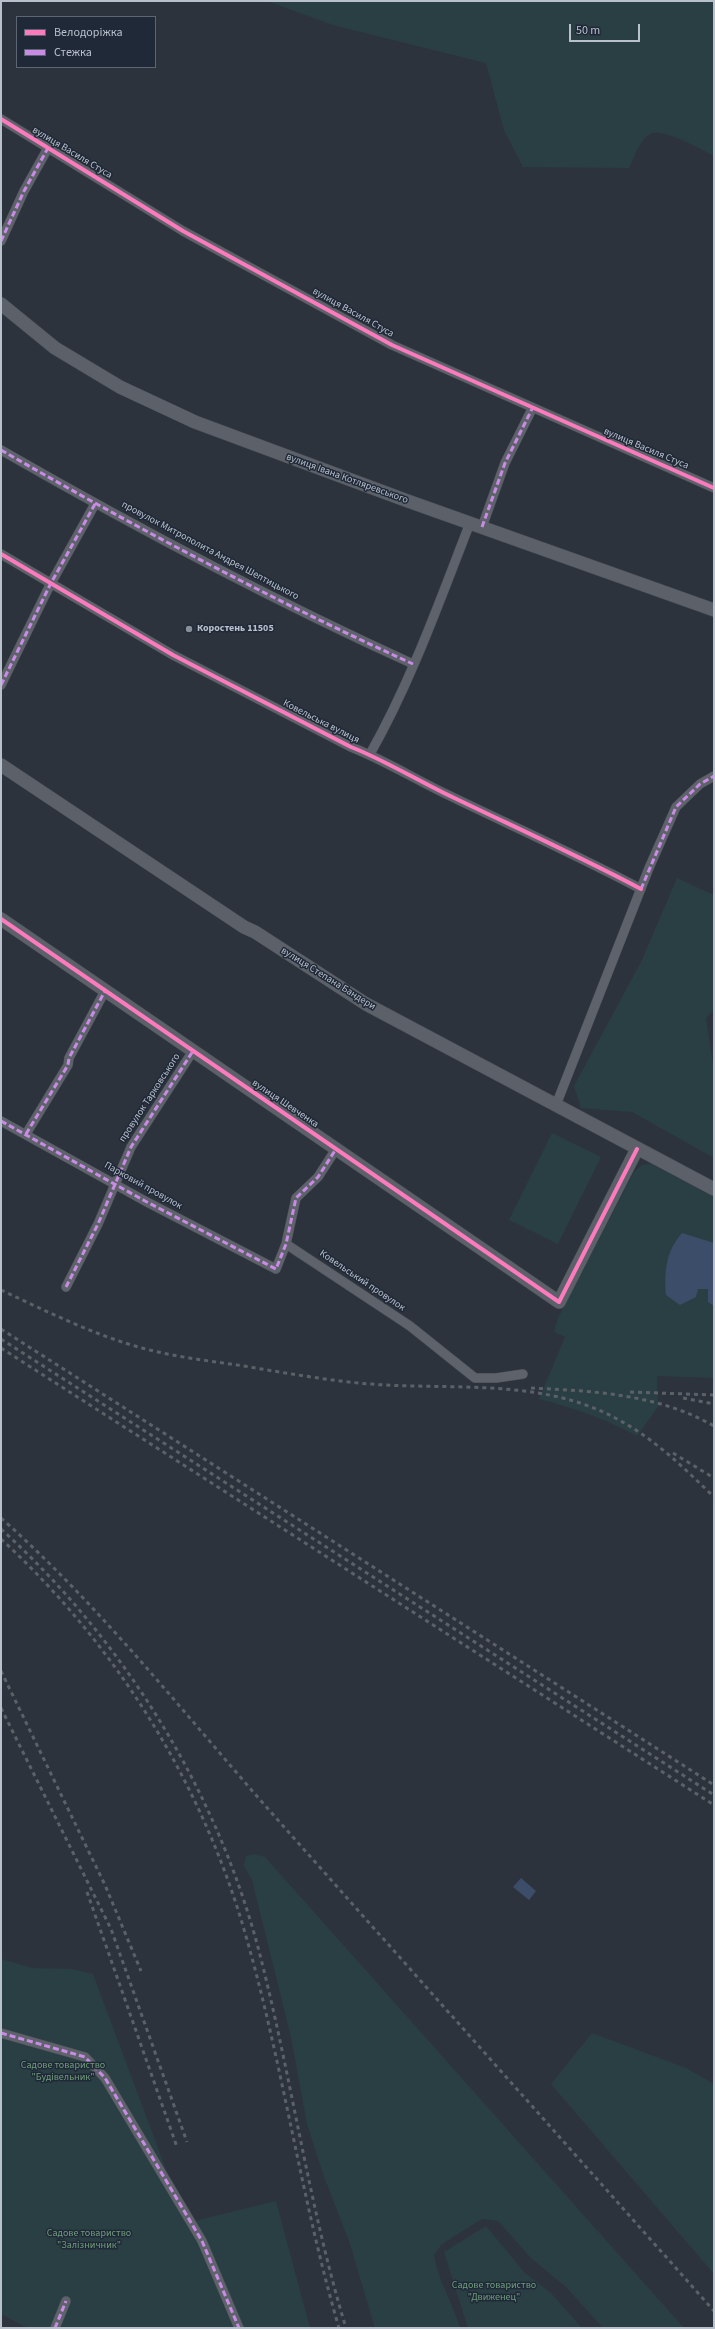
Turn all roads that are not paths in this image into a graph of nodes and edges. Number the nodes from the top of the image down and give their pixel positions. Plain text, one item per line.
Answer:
1 (1, 119) edge
2 (48, 148) junction
3 (1, 241) edge
4 (1, 304) edge
5 (532, 409) junction
6 (1, 450) edge
7 (714, 488) edge
8 (95, 504) junction
9 (476, 525) junction
10 (1, 554) edge
11 (50, 584) junction
12 (714, 610) edge
13 (413, 664) junction
14 (1, 685) edge
15 (370, 754) junction
16 (1, 765) edge
17 (714, 776) edge
18 (641, 889) junction
19 (1, 919) edge
20 (105, 991) junction
21 (193, 1051) junction
22 (556, 1105) junction
23 (1, 1121) edge
24 (26, 1134) junction
25 (336, 1149) junction
26 (637, 1149) junction
27 (115, 1183) junction
28 (714, 1189) edge
29 (286, 1244) junction
30 (66, 1287) dead end
31 (523, 1374) dead end
32 (1, 2033) edge
33 (66, 2301) dead end
34 (54, 2328) edge
35 (238, 2328) edge

1 - 2 street, вулиця Василя Стуса
2 - 3 street
2 - 5 street, вулиця Василя Стуса
4 - 9 street, вулиця Івана Котляревського
5 - 7 street, вулиця Василя Стуса
5 - 9 street
6 - 8 street, провулок Митрополита Андрея Шептицького
8 - 11 street
8 - 13 street, провулок Митрополита Андрея Шептицького
9 - 12 street, вулиця Івана Котляревського
9 - 13 street
10 - 11 street, Ковельська вулиця
11 - 14 street
11 - 15 street, Ковельська вулиця
13 - 15 street
15 - 18 street, Ковельська вулиця
16 - 22 street, вулиця Степана Бандери
17 - 18 street
18 - 22 street
19 - 20 street, вулиця Шевченка
20 - 21 street, вулиця Шевченка
20 - 24 street
21 - 25 street, вулиця Шевченка
21 - 27 street, провулок Тарковського
22 - 26 street, вулиця Степана Бандери
23 - 24 street, Парковий провулок
24 - 27 street, Парковий провулок
25 - 26 street, вулиця Шевченка
25 - 29 street
26 - 28 street, вулиця Степана Бандери
27 - 29 street, Парковий провулок
27 - 30 street, провулок Тарковського
29 - 31 street, Ковельський провулок
32 - 35 street
33 - 34 street

